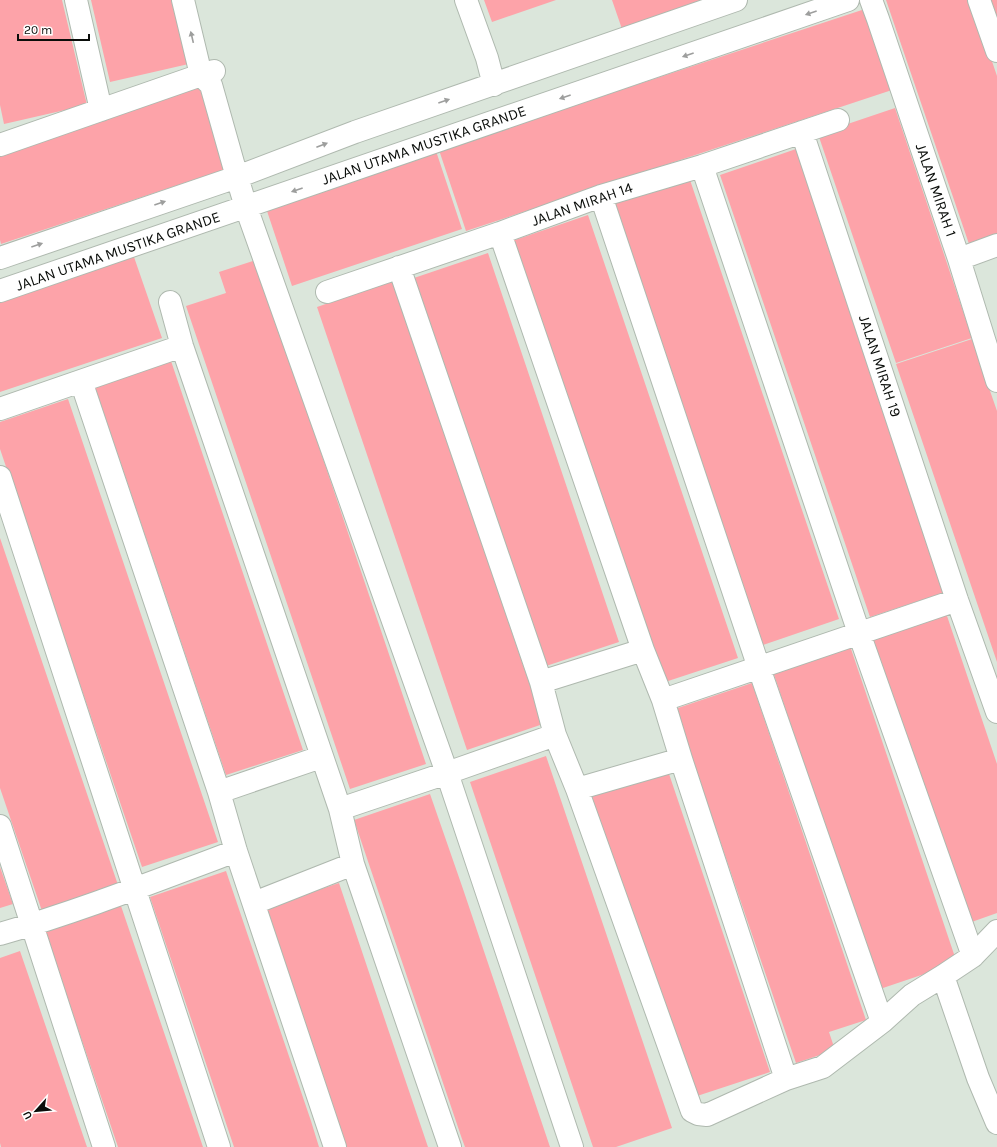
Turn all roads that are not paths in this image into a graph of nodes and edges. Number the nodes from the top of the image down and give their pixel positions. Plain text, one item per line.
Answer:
1 (76, 0) edge
2 (183, 0) edge
3 (199, 0) edge
4 (466, 0) edge
5 (736, 0) edge
6 (848, 0) edge
7 (871, 0) edge
8 (979, 0) edge
9 (997, 51) edge
10 (209, 77) junction
11 (494, 85) junction
12 (101, 110) junction
13 (838, 120) dead end
14 (802, 132) junction
15 (0, 145) edge
16 (702, 166) junction
17 (237, 177) junction
18 (601, 196) junction
19 (246, 207) junction
20 (500, 233) junction
21 (997, 245) edge
22 (0, 258) edge
23 (959, 259) junction
24 (399, 267) junction
25 (0, 291) edge
26 (327, 292) dead end
27 (170, 302) dead end
28 (182, 346) junction
29 (81, 380) junction
30 (997, 381) edge
31 (0, 408) edge
32 (0, 477) edge
33 (957, 600) junction
34 (859, 632) junction
35 (643, 650) junction
36 (759, 668) junction
37 (541, 682) junction
38 (663, 700) junction
39 (997, 712) edge
40 (556, 735) junction
41 (321, 757) junction
42 (681, 759) junction
43 (447, 773) junction
44 (577, 789) junction
45 (219, 792) junction
46 (340, 809) junction
47 (0, 826) edge
48 (236, 851) junction
49 (353, 864) junction
50 (135, 889) junction
51 (254, 903) junction
52 (33, 924) junction
53 (997, 931) edge
54 (0, 934) edge
55 (973, 956) junction
56 (944, 976) junction
57 (882, 1022) junction
58 (786, 1079) junction
59 (997, 1123) edge
60 (104, 1147) edge
61 (219, 1147) edge
62 (335, 1147) edge
63 (450, 1147) edge
64 (572, 1147) edge

1 - 12 street
10 -> 2 street
3 - 10 street
4 - 11 street
5 - 11 street
6 -> 19 street, JALAN UTAMA MUSTIKA GRANDE
7 - 23 street, JALAN MIRAH 1
8 - 9 street
10 - 12 street
10 - 17 street
17 -> 11 street
12 - 15 street
13 - 14 street, JALAN MIRAH 14
14 - 16 street, JALAN MIRAH 14
14 - 33 street, JALAN MIRAH 19
16 - 18 street, JALAN MIRAH 14
16 - 34 street
17 - 19 street
22 -> 17 street
18 - 20 street, JALAN MIRAH 14
18 - 36 street
19 - 25 street, JALAN UTAMA MUSTIKA GRANDE
19 - 43 street
20 - 24 street, JALAN MIRAH 14
20 - 35 street
21 - 23 street
23 - 30 street, JALAN MIRAH 1
24 - 26 street, JALAN MIRAH 14
24 - 37 street
27 - 28 street
28 - 29 street
28 - 41 street
29 - 31 street
29 - 45 street
32 - 50 street
33 - 34 street
33 - 39 street, JALAN MIRAH 19
34 - 36 street
34 - 55 street
35 - 37 street
35 - 38 street
36 - 38 street
36 - 57 street
37 - 40 street
38 - 42 street
40 - 43 street
40 - 44 street
41 - 45 street
41 - 46 street
42 - 44 street
42 - 58 street
43 - 46 street
43 - 64 street
44 - 58 street
45 - 48 street
46 - 49 street
47 - 52 street
48 - 50 street
48 - 51 street
49 - 51 street
49 - 63 street
50 - 52 street
50 - 61 street
51 - 62 street
52 - 54 street
52 - 60 street
53 - 55 street
55 - 56 street
56 - 57 street
56 - 59 street
57 - 58 street

